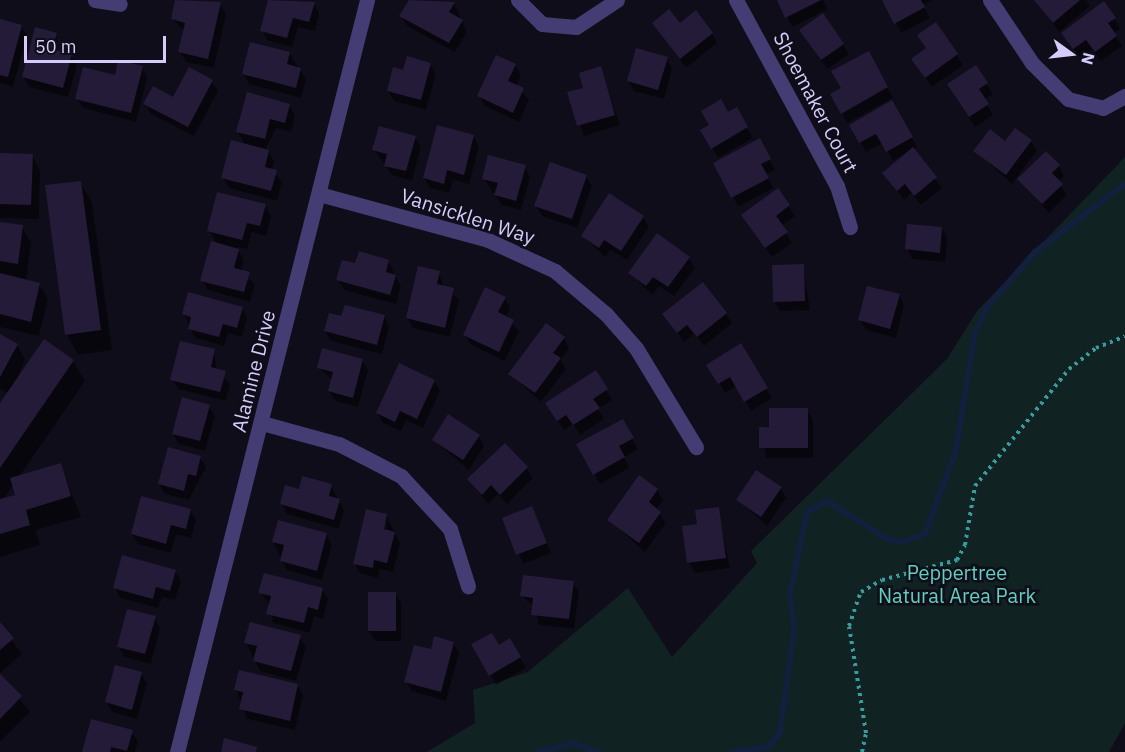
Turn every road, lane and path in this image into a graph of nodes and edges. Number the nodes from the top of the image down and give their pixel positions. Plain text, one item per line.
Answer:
1 (95, 0) edge
2 (367, 0) edge
3 (518, 0) edge
4 (617, 0) edge
5 (736, 0) edge
6 (990, 0) edge
7 (120, 4) dead end
8 (1125, 96) edge
9 (320, 194) junction
10 (850, 227) dead end
11 (1125, 336) edge
12 (262, 423) junction
13 (696, 447) dead end
14 (468, 586) dead end
15 (177, 752) edge
16 (862, 752) edge

1 - 7 street
2 - 9 street, Alamine Drive
3 - 4 street
5 - 10 street, Shoemaker Court
6 - 8 street
9 - 12 street, Alamine Drive
9 - 13 street, Vansicklen Way
11 - 16 path
12 - 14 street
12 - 15 street, Alamine Drive

